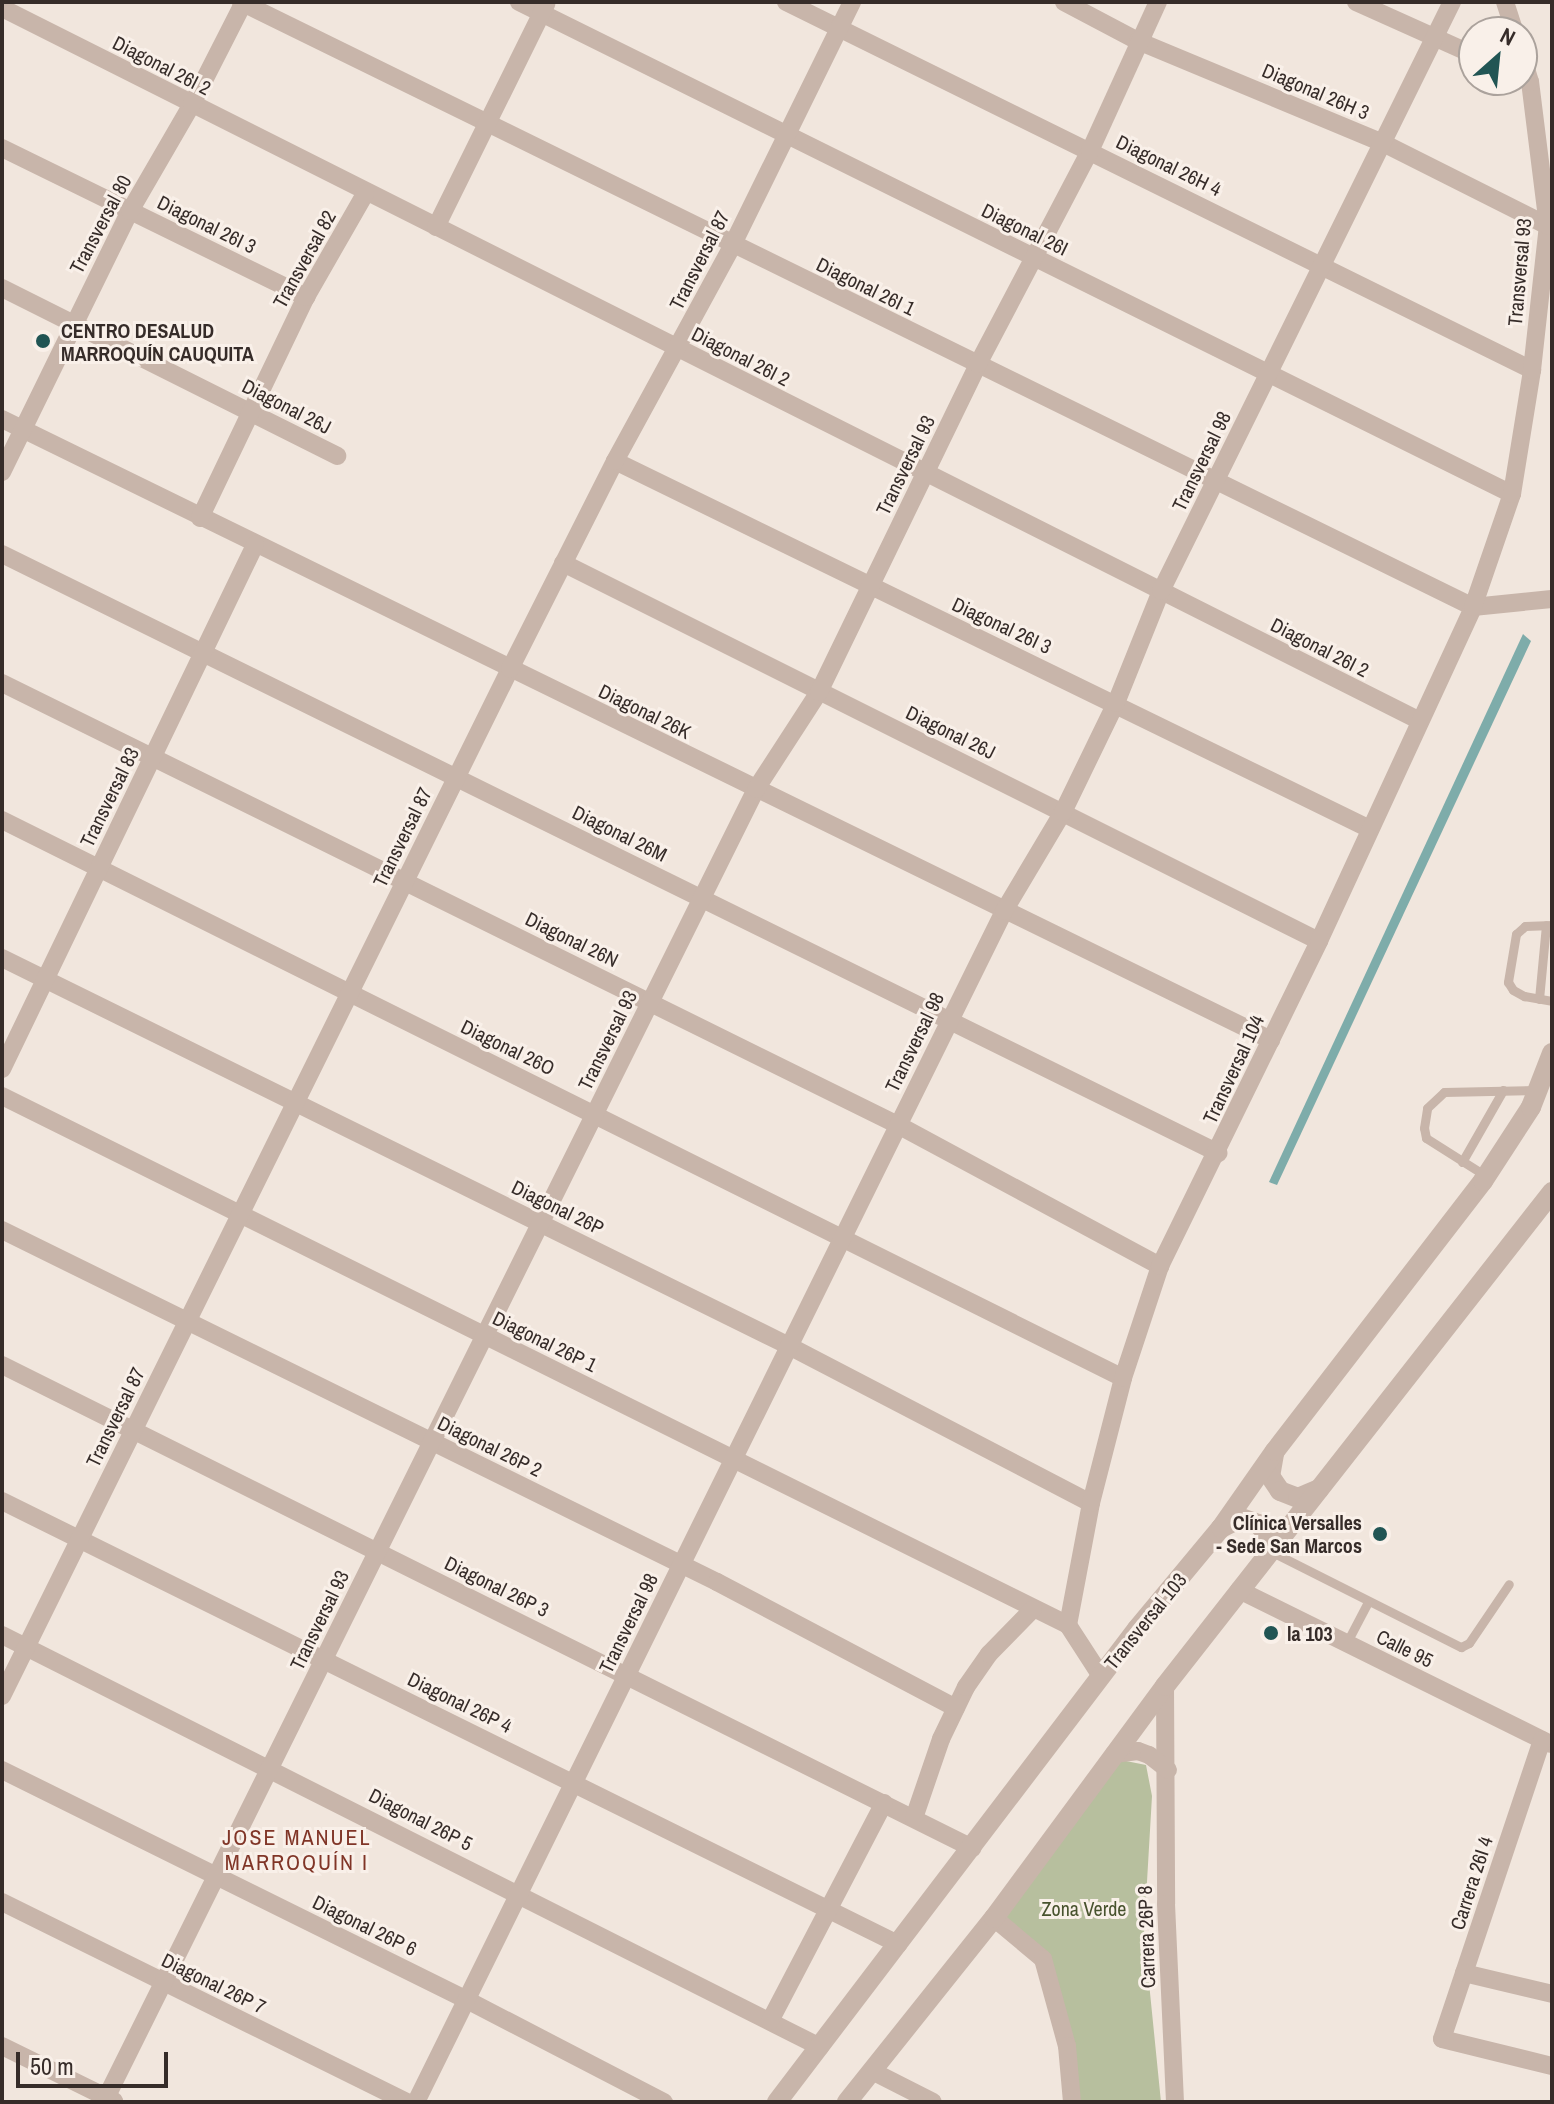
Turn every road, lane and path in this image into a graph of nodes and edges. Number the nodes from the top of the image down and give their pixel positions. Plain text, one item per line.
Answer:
1 (243, 2) edge
2 (519, 2) edge
3 (786, 2) edge
4 (852, 2) edge
5 (1064, 2) edge
6 (1158, 2) edge
7 (1356, 2) edge
8 (1452, 2) edge
9 (2, 8) edge
10 (544, 8) edge
11 (838, 28) junction
12 (1435, 36) junction
13 (1138, 41) junction
14 (1458, 47) edge
15 (1528, 96) edge
16 (192, 104) junction
17 (487, 124) junction
18 (786, 136) junction
19 (1383, 143) junction
20 (2, 148) edge
21 (1090, 151) junction
22 (365, 194) junction
23 (130, 211) junction
24 (1548, 226) junction
25 (436, 227) junction
26 (732, 246) junction
27 (1031, 257) junction
28 (1323, 264) junction
29 (1546, 287) edge
30 (2, 288) edge
31 (306, 297) junction
32 (72, 324) junction
33 (677, 349) junction
34 (978, 364) junction
35 (1532, 370) junction
36 (1270, 372) junction
37 (251, 413) junction
38 (2, 419) edge
39 (23, 429) junction
40 (337, 456) dead end
41 (615, 461) junction
42 (2, 472) edge
43 (925, 474) junction
44 (1216, 481) junction
45 (1512, 494) junction
46 (200, 518) junction
47 (255, 545) junction
48 (2, 554) edge
49 (563, 563) junction
50 (870, 588) junction
51 (1161, 591) junction
52 (1552, 599) edge
53 (1473, 607) junction
54 (203, 653) junction
55 (510, 669) junction
56 (2, 683) edge
57 (819, 692) junction
58 (1116, 703) junction
59 (1418, 720) junction
60 (153, 758) junction
61 (456, 777) junction
62 (756, 789) junction
63 (1063, 812) junction
64 (2, 820) edge
65 (1370, 829) junction
66 (99, 868) junction
67 (405, 882) junction
68 (701, 898) junction
69 (1004, 911) junction
70 (1549, 925) edge
71 (1319, 941) junction
72 (2, 958) edge
73 (45, 979) junction
74 (349, 993) junction
75 (1539, 999) junction
76 (1552, 1001) edge
77 (650, 1002) junction
78 (949, 1020) junction
79 (1271, 1040) junction
80 (1552, 1053) edge
81 (2, 1069) edge
82 (1503, 1090) junction
83 (1539, 1090) junction
84 (2, 1096) edge
85 (295, 1102) junction
86 (594, 1115) junction
87 (898, 1125) junction
88 (1218, 1153) junction
89 (1462, 1162) junction
90 (1486, 1176) junction
91 (1552, 1192) edge
92 (240, 1214) junction
93 (540, 1223) junction
94 (2, 1230) edge
95 (842, 1238) junction
96 (1160, 1266) junction
97 (187, 1321) junction
98 (484, 1335) junction
99 (789, 1346) junction
100 (2, 1365) edge
101 (1123, 1378) junction
102 (133, 1430) junction
103 (432, 1442) junction
104 (1275, 1451) junction
105 (734, 1459) junction
106 (1322, 1486) junction
107 (2, 1501) edge
108 (1091, 1503) junction
109 (1221, 1528) junction
110 (80, 1539) junction
111 (378, 1551) junction
112 (1270, 1551) junction
113 (681, 1565) junction
114 (1509, 1584) dead end
115 (1239, 1590) junction
116 (1368, 1602) junction
117 (1033, 1609) junction
118 (1068, 1625) junction
119 (2, 1635) edge
120 (1346, 1644) junction
121 (26, 1647) junction
122 (324, 1660) junction
123 (627, 1674) junction
124 (1101, 1676) junction
125 (1165, 1686) junction
126 (2, 1696) edge
127 (956, 1708) junction
128 (1547, 1743) edge
129 (1114, 1754) junction
130 (270, 1768) junction
131 (2, 1770) edge
132 (1168, 1770) junction
133 (574, 1783) junction
134 (884, 1803) junction
135 (914, 1818) junction
136 (972, 1848) junction
137 (216, 1876) junction
138 (520, 1893) junction
139 (2, 1902) edge
140 (830, 1910) junction
141 (994, 1918) junction
142 (898, 1944) junction
143 (1464, 1973) junction
144 (164, 1983) junction
145 (1552, 1994) edge
146 (467, 2000) junction
147 (770, 2021) junction
148 (2, 2046) edge
149 (820, 2047) junction
150 (1552, 2066) edge
151 (872, 2071) junction
152 (109, 2100) edge
153 (406, 2102) edge
154 (416, 2102) edge
155 (664, 2102) edge
156 (777, 2102) edge
157 (847, 2102) edge
158 (933, 2102) edge
159 (1072, 2102) edge
160 (1175, 2102) edge

1 - 16 street, Transversal 80
1 - 17 street, Diagonal 26I 1
2 - 10 street, Diagonal 26I
3 - 11 street, Diagonal 26H 4
4 - 11 street, Transversal 87
5 - 13 street, Diagonal 26H 3
6 - 13 street, Transversal 93
7 - 12 street
8 - 12 street, Transversal 98
9 - 16 street, Diagonal 26I 2
10 - 17 street
10 - 18 street, Diagonal 26I
11 - 18 street, Transversal 87
11 - 21 street, Diagonal 26H 4
12 - 14 street
12 - 19 street, Transversal 98
13 - 19 street, Diagonal 26H 3
13 - 21 street, Transversal 93
15 - 24 street, Transversal 93
16 - 22 street, Diagonal 26I 2
16 - 23 street, Transversal 80
17 - 25 street
17 - 26 street, Diagonal 26I 1
18 - 26 street, Transversal 87
18 - 27 street, Diagonal 26I
19 - 24 street, Diagonal 26H 3
19 - 28 street, Transversal 98
20 - 23 street, Diagonal 26I 3
21 - 27 street, Transversal 93
21 - 28 street, Diagonal 26H 4
22 - 25 street, Diagonal 26I 2
22 - 31 street, Transversal 82
23 - 31 street, Diagonal 26I 3
23 - 32 street, Transversal 80
24 - 29 street, Transversal 93
25 - 33 street, Diagonal 26I 2
26 - 33 street, Transversal 87
26 - 34 street, Diagonal 26I 1
27 - 34 street, Transversal 93
27 - 36 street, Diagonal 26I
28 - 35 street, Diagonal 26H 4
28 - 36 street, Transversal 98
29 - 35 street, Transversal 93
30 - 32 street, Diagonal 26J
31 - 37 street, Transversal 82
32 - 37 street, Diagonal 26J
32 - 39 street, Transversal 80
33 - 41 street, Transversal 87
33 - 43 street, Diagonal 26I 2
34 - 43 street, Transversal 93
34 - 44 street, Diagonal 26I 1
35 - 45 street, Transversal 93
36 - 44 street, Transversal 98
36 - 45 street, Diagonal 26I
37 - 40 street, Diagonal 26J
37 - 46 street, Transversal 82
38 - 39 street, Diagonal 26K
39 - 42 street, Transversal 80
39 - 46 street, Diagonal 26K
41 - 49 street, Transversal 87
41 - 50 street, Diagonal 26I 3
43 - 50 street, Transversal 93
43 - 51 street, Diagonal 26I 2
44 - 51 street, Transversal 98
44 - 53 street, Diagonal 26I 1
45 - 53 street, Transversal 104
46 - 47 street, Diagonal 26K
47 - 54 street, Transversal 83
47 - 55 street, Diagonal 26K
48 - 54 street, Diagonal 26M
49 - 55 street, Transversal 87
49 - 57 street, Diagonal 26J
50 - 57 street, Transversal 93
50 - 58 street, Diagonal 26I 3
51 - 58 street, Transversal 98
51 - 59 street, Diagonal 26I 2
52 - 53 street
53 - 59 street, Transversal 104
54 - 60 street, Transversal 83
54 - 61 street, Diagonal 26M
55 - 61 street, Transversal 87
55 - 62 street, Diagonal 26K
56 - 60 street, Diagonal 26N
57 - 62 street, Transversal 93
57 - 63 street, Diagonal 26J
58 - 63 street, Transversal 98
58 - 65 street, Diagonal 26I 3
59 - 65 street, Transversal 104
60 - 66 street, Transversal 83
60 - 67 street, Diagonal 26N
61 - 67 street, Transversal 87
61 - 68 street, Diagonal 26M
62 - 68 street, Transversal 93
62 - 69 street, Diagonal 26K
63 - 69 street, Transversal 98
63 - 71 street, Diagonal 26J
64 - 66 street, Diagonal 26O
65 - 71 street, Transversal 104
66 - 73 street, Transversal 83
66 - 74 street, Diagonal 26O
67 - 74 street, Transversal 87
67 - 77 street, Diagonal 26N
68 - 77 street, Transversal 93
68 - 78 street, Diagonal 26M
69 - 78 street, Transversal 98
69 - 79 street, Diagonal 26K
70 - 75 lane
70 - 75 lane
71 - 79 street, Transversal 104
72 - 73 street, Diagonal 26P
73 - 81 street, Transversal 83
73 - 85 street, Diagonal 26P
74 - 85 street, Transversal 87
74 - 86 street, Diagonal 26O
75 - 76 lane
77 - 86 street, Transversal 93
77 - 87 street, Diagonal 26N
78 - 87 street, Transversal 98
78 - 88 street, Diagonal 26M
79 - 88 street, Transversal 104
80 - 83 street, Transversal 103
82 - 83 lane
82 - 89 lane
82 - 89 lane
83 - 90 street, Transversal 103
84 - 92 street, Diagonal 26P 1
85 - 92 street, Transversal 87
85 - 93 street, Diagonal 26P
86 - 93 street, Transversal 93
86 - 95 street, Diagonal 26O
87 - 95 street, Transversal 98
87 - 96 street, Diagonal 26N
88 - 96 street, Transversal 104
89 - 90 lane
90 - 104 street, Transversal 103
91 - 106 street
92 - 97 street, Transversal 87
92 - 98 street, Diagonal 26P 1
93 - 98 street, Transversal 93
93 - 99 street, Diagonal 26P
94 - 97 street, Diagonal 26P 2
95 - 99 street, Transversal 98
95 - 101 street, Diagonal 26O
96 - 101 street, Transversal 104
97 - 102 street, Transversal 87
97 - 103 street, Diagonal 26P 2
98 - 103 street, Transversal 93
98 - 105 street, Diagonal 26P 1
99 - 105 street, Transversal 98
99 - 108 street, Diagonal 26P
100 - 102 street, Diagonal 26P 3
101 - 108 street, Transversal 104
102 - 110 street, Transversal 87
102 - 111 street, Diagonal 26P 3
103 - 111 street, Transversal 93
103 - 113 street, Diagonal 26P 2
104 - 106 street
104 - 109 street, Transversal 103
105 - 113 street, Transversal 98
105 - 117 street, Diagonal 26P 1
106 - 112 street
107 - 110 street, Diagonal 26P 4
108 - 118 street, Transversal 104
109 - 112 street
109 - 124 street, Transversal 103
110 - 121 street, Transversal 87
110 - 122 street, Diagonal 26P 4
111 - 122 street, Transversal 93
111 - 123 street, Diagonal 26P 3
112 - 115 street
112 - 116 lane
113 - 123 street, Transversal 98
113 - 127 street, Diagonal 26P 2
114 - 116 lane
115 - 120 street, Calle 95
115 - 125 street
116 - 120 lane
117 - 118 street, Diagonal 26P 1
117 - 127 street
118 - 124 street
119 - 121 street, Diagonal 26P 5
120 - 128 street, Calle 95
121 - 126 street, Transversal 87
121 - 130 street, Diagonal 26P 5
122 - 130 street, Transversal 93
122 - 133 street, Diagonal 26P 4
123 - 133 street, Transversal 98
123 - 134 street, Diagonal 26P 3
124 - 136 street, Transversal 103
125 - 129 street
125 - 132 street, Carrera 26P 8
127 - 135 street
128 - 143 street, Carrera 26I 4
129 - 132 street
129 - 141 street
130 - 137 street, Transversal 93
130 - 138 street, Diagonal 26P 5
131 - 137 street, Diagonal 26P 6
132 - 160 street, Carrera 26P 8
133 - 138 street, Transversal 98
133 - 140 street, Diagonal 26P 4
134 - 135 street, Diagonal 26P 3
134 - 140 street
135 - 136 street, Diagonal 26P 3
136 - 142 street, Transversal 103
137 - 144 street, Transversal 93
137 - 146 street, Diagonal 26P 6
138 - 146 street, Transversal 98
138 - 147 street, Diagonal 26P 5
139 - 144 street, Diagonal 26P 7
140 - 142 street, Diagonal 26P 4
140 - 147 street
141 - 151 street
141 - 159 street
142 - 149 street, Transversal 103
143 - 145 street
143 - 150 street, Carrera 26I 4
144 - 152 street, Transversal 93
144 - 153 street, Diagonal 26P 7
146 - 154 street, Transversal 98
146 - 155 street, Diagonal 26P 6
147 - 149 street, Diagonal 26P 5
148 - 152 street
149 - 156 street, Transversal 103
151 - 157 street
151 - 158 street

